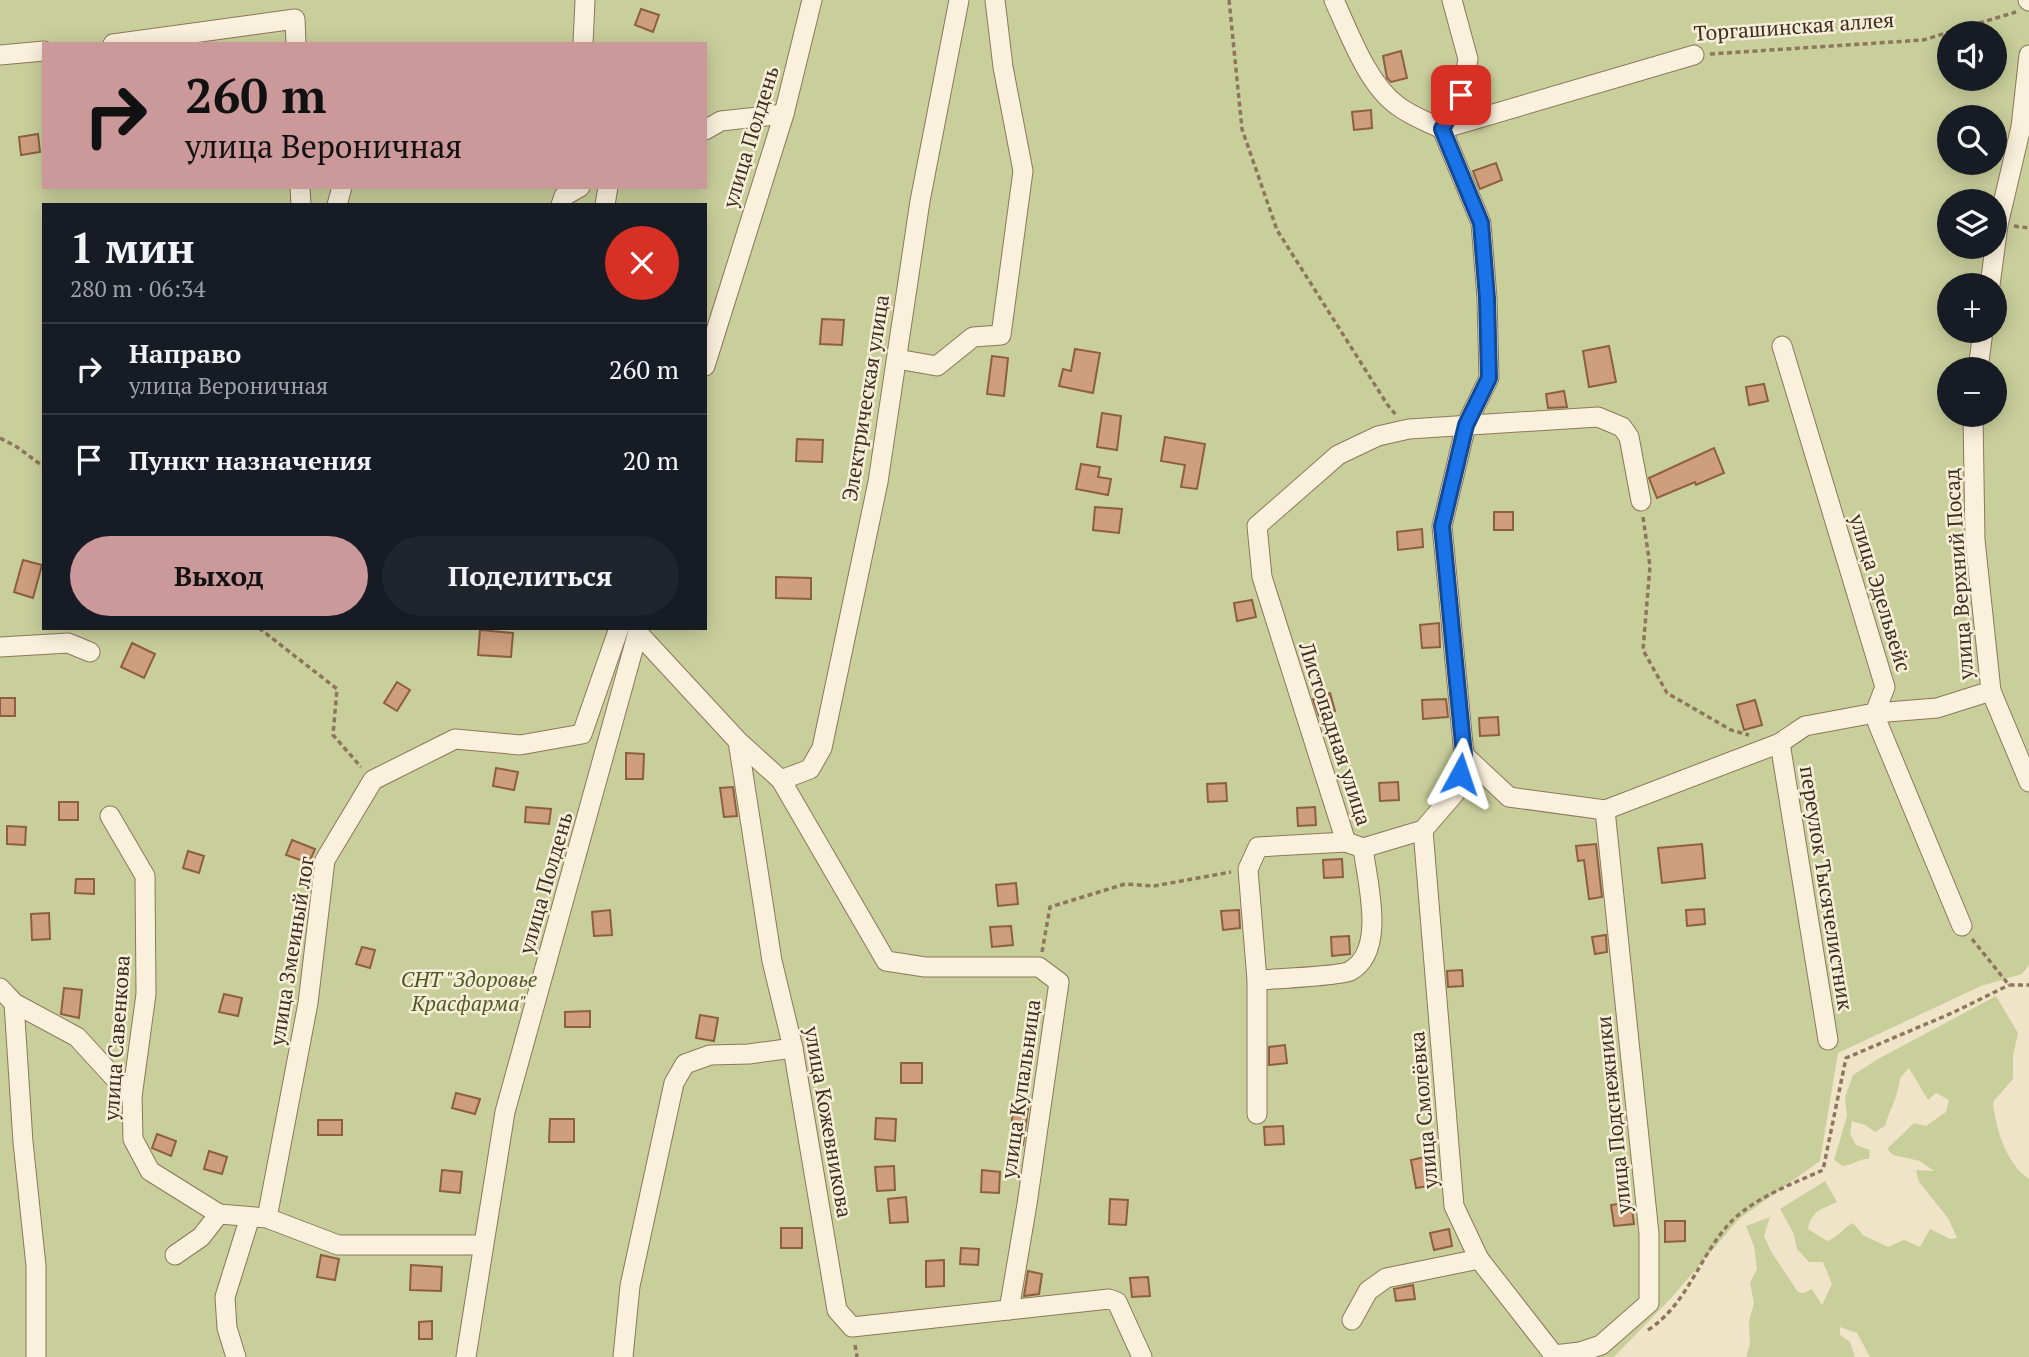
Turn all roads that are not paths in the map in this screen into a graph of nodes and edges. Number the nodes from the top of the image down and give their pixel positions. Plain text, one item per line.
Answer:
1 (585, 0) edge
2 (812, 0) edge
3 (959, 0) edge
4 (995, 0) edge
5 (1334, 0) edge
6 (1452, 0) edge
7 (128, 42) edge
8 (296, 42) edge
9 (583, 42) edge
10 (42, 51) edge
11 (0, 55) edge
12 (1694, 55) road end
13 (2029, 55) edge
14 (784, 114) junction
15 (707, 129) edge
16 (1442, 129) junction
17 (576, 189) edge
18 (562, 203) edge
19 (1992, 273) edge
20 (1782, 346) dead end
21 (897, 359) junction
22 (707, 360) edge
23 (1466, 425) junction
24 (1973, 427) edge
25 (1641, 501) road end
26 (618, 630) edge
27 (639, 631) edge
28 (0, 648) edge
29 (90, 652) dead end
30 (1991, 691) junction
31 (1875, 713) junction
32 (738, 741) junction
33 (1780, 743) junction
34 (1464, 755) junction
35 (781, 780) junction
36 (2029, 782) edge
37 (1605, 810) junction
38 (110, 816) dead end
39 (1423, 830) junction
40 (1354, 845) junction
41 (1962, 926) road end
42 (1257, 980) junction
43 (0, 988) edge
44 (14, 1003) junction
45 (1828, 1040) dead end
46 (793, 1048) junction
47 (132, 1097) junction
48 (1257, 1114) dead end
49 (219, 1214) junction
50 (259, 1218) junction
51 (482, 1245) junction
52 (176, 1255) dead end
53 (1479, 1259) junction
54 (1009, 1310) junction
55 (1352, 1320) dead end
56 (1554, 1355) edge
57 (36, 1357) edge
58 (236, 1357) edge
59 (466, 1357) edge
60 (623, 1357) edge
61 (1142, 1357) edge

1 - 9 street
2 - 14 street, улица Полдень
3 - 21 street, Электрическая улица
4 - 21 street
5 - 16 street
6 - 16 street
7 - 8 street
10 - 11 street
12 - 16 street, Торгашинская аллея
13 - 19 street
14 - 15 street
14 - 22 street, улица Полдень
16 - 23 street
17 - 18 street
20 - 31 street, улица Эдельвейс
21 - 35 street, Электрическая улица
23 - 25 street, Листопадная улица
23 - 34 street
23 - 40 street, Листопадная улица
24 - 30 street, улица Верхний Посад
26 - 50 street, улица Змеиный лог
27 - 32 street
27 - 51 street, улица Полдень
28 - 29 street
30 - 31 street, улица Верхний Посад
30 - 36 street
31 - 33 street, улица Верхний Посад
31 - 41 street
32 - 35 street, улица Купальница
32 - 46 street, улица Кожевникова
33 - 37 street, улица Верхний Посад
33 - 45 street, переулок Тысячелистник
34 - 37 street, улица Верхний Посад
34 - 39 street
35 - 54 street, улица Купальница
37 - 56 street, улица Подснежники
38 - 47 street, улица Савенкова
39 - 40 street
39 - 53 street, улица Смолёвка
40 - 42 street
40 - 42 street, Листопадная улица
42 - 48 street
43 - 44 street
44 - 47 street
44 - 57 street
46 - 54 street, улица Кожевникова
46 - 60 street
47 - 49 street, улица Савенкова
49 - 50 street, улица Савенкова
49 - 52 street
50 - 51 street, улица Савенкова
50 - 58 street, улица Змеиный лог
51 - 59 street, улица Полдень
53 - 55 street
53 - 56 street, улица Смолёвка
54 - 61 street, улица Кожевникова

